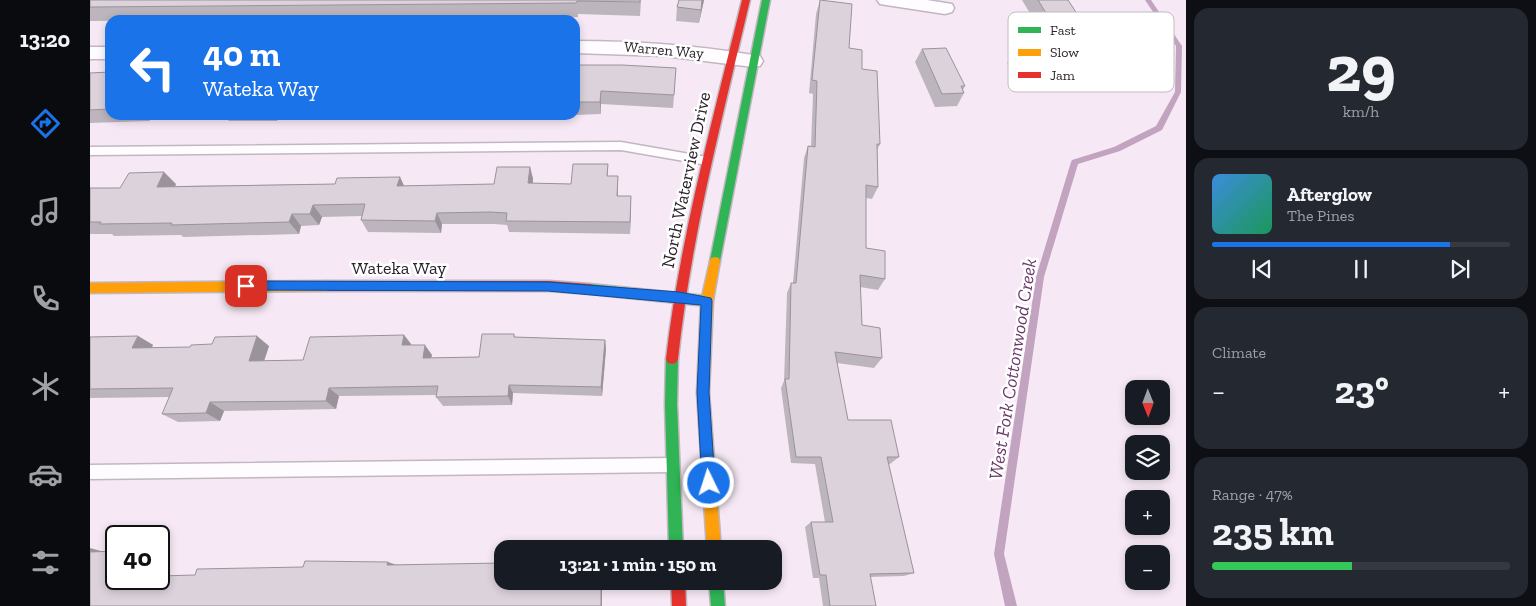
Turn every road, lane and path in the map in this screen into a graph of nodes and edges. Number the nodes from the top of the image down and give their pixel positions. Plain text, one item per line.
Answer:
1 (746, 0) edge
2 (766, 0) edge
3 (886, 0) edge
4 (945, 8) dead end
5 (580, 47) edge
6 (90, 53) edge
7 (105, 53) edge
8 (732, 58) junction
9 (753, 61) junction
10 (90, 151) edge
11 (707, 161) junction
12 (90, 288) edge
13 (679, 297) junction
14 (707, 301) junction
15 (672, 465) junction
16 (90, 472) edge
17 (676, 540) edge
18 (713, 540) edge
19 (678, 590) edge
20 (717, 590) edge
21 (679, 606) edge
22 (718, 606) edge

1 - 8 street, North Waterview Drive
2 - 9 street
3 - 4 street
5 - 8 street, Warren Way
6 - 7 street
8 - 9 street, Warren Way
8 - 11 street, North Waterview Drive
9 - 14 street
10 - 11 lane
11 - 13 street, North Waterview Drive
12 - 13 street, Wateka Way
13 - 14 street, Wateka Way
13 - 15 street, North Waterview Drive
14 - 18 street
15 - 16 lane
15 - 17 street, North Waterview Drive
19 - 21 street
20 - 22 street

